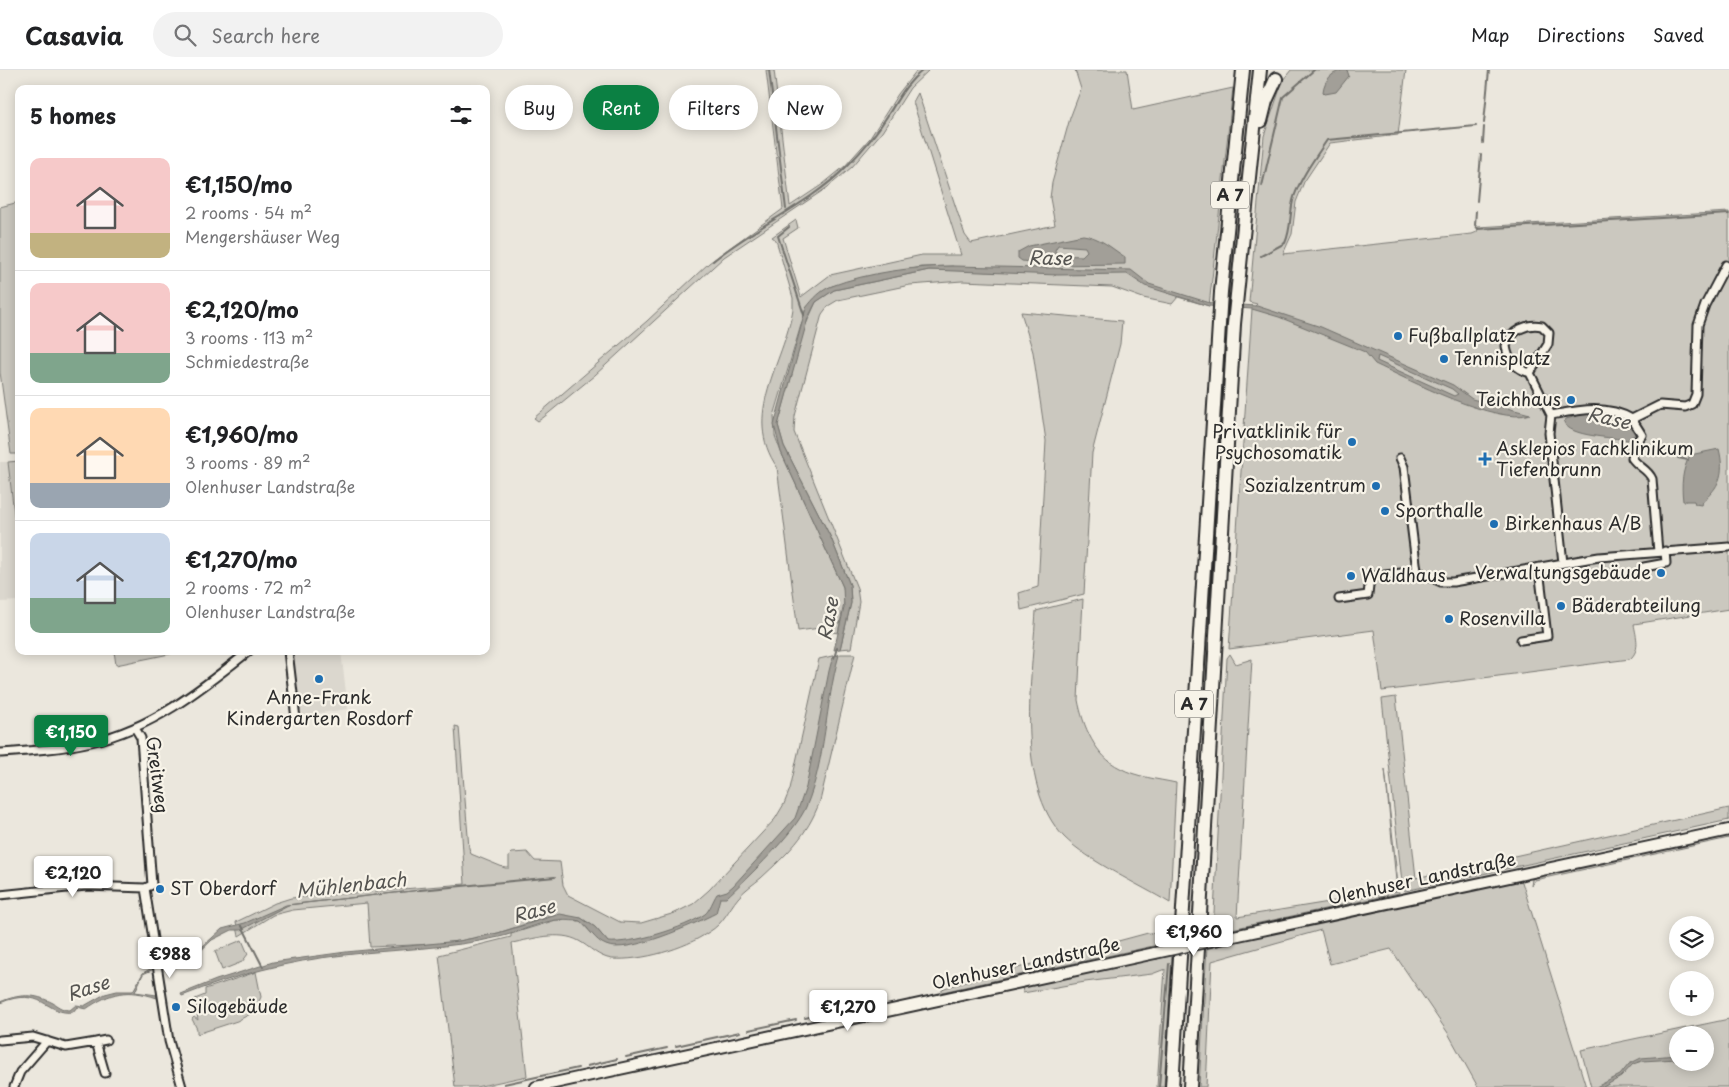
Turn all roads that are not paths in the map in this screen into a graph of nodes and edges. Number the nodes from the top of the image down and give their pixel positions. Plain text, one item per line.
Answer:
1 (1243, 70) edge
2 (1260, 70) edge
3 (1276, 79) dead end
4 (1248, 174) junction
5 (1726, 265) dead end
6 (1530, 373) junction
7 (1551, 415) junction
8 (1632, 418) junction
9 (1400, 458) dead end
10 (1729, 546) edge
11 (1659, 552) junction
12 (1563, 563) junction
13 (1653, 564) junction
14 (1644, 567) dead end
15 (1539, 569) junction
16 (1417, 571) junction
17 (1339, 599) dead end
18 (1521, 640) dead end
19 (244, 655) edge
20 (288, 655) edge
21 (296, 719) dead end
22 (135, 728) junction
23 (0, 753) edge
24 (1729, 830) edge
25 (149, 887) junction
26 (0, 896) edge
27 (0, 1040) edge
28 (106, 1040) dead end
29 (47, 1041) junction
30 (96, 1042) junction
31 (105, 1073) dead end
32 (14, 1087) edge
33 (182, 1087) edge
34 (536, 1087) edge
35 (1172, 1087) edge
36 (1190, 1087) edge

1 - 35 highway, A 7
2 - 4 highway, A 7
3 - 4 highway
4 - 36 highway, A 7
5 - 8 street
6 - 6 street
6 - 7 street
7 - 8 street
7 - 12 street
8 - 11 street
9 - 16 street
10 - 11 street
11 - 12 street
11 - 13 street
11 - 13 street
12 - 15 street
13 - 14 street
15 - 16 street
15 - 18 street
16 - 17 street
19 - 22 street
20 - 21 street
22 - 23 street
22 - 25 street, Greitweg
24 - 34 street, Olenhuser Landstraße, bridge
25 - 26 street
25 - 33 street, Greitweg
27 - 29 street
28 - 30 street
29 - 30 street
29 - 32 street
30 - 31 street

